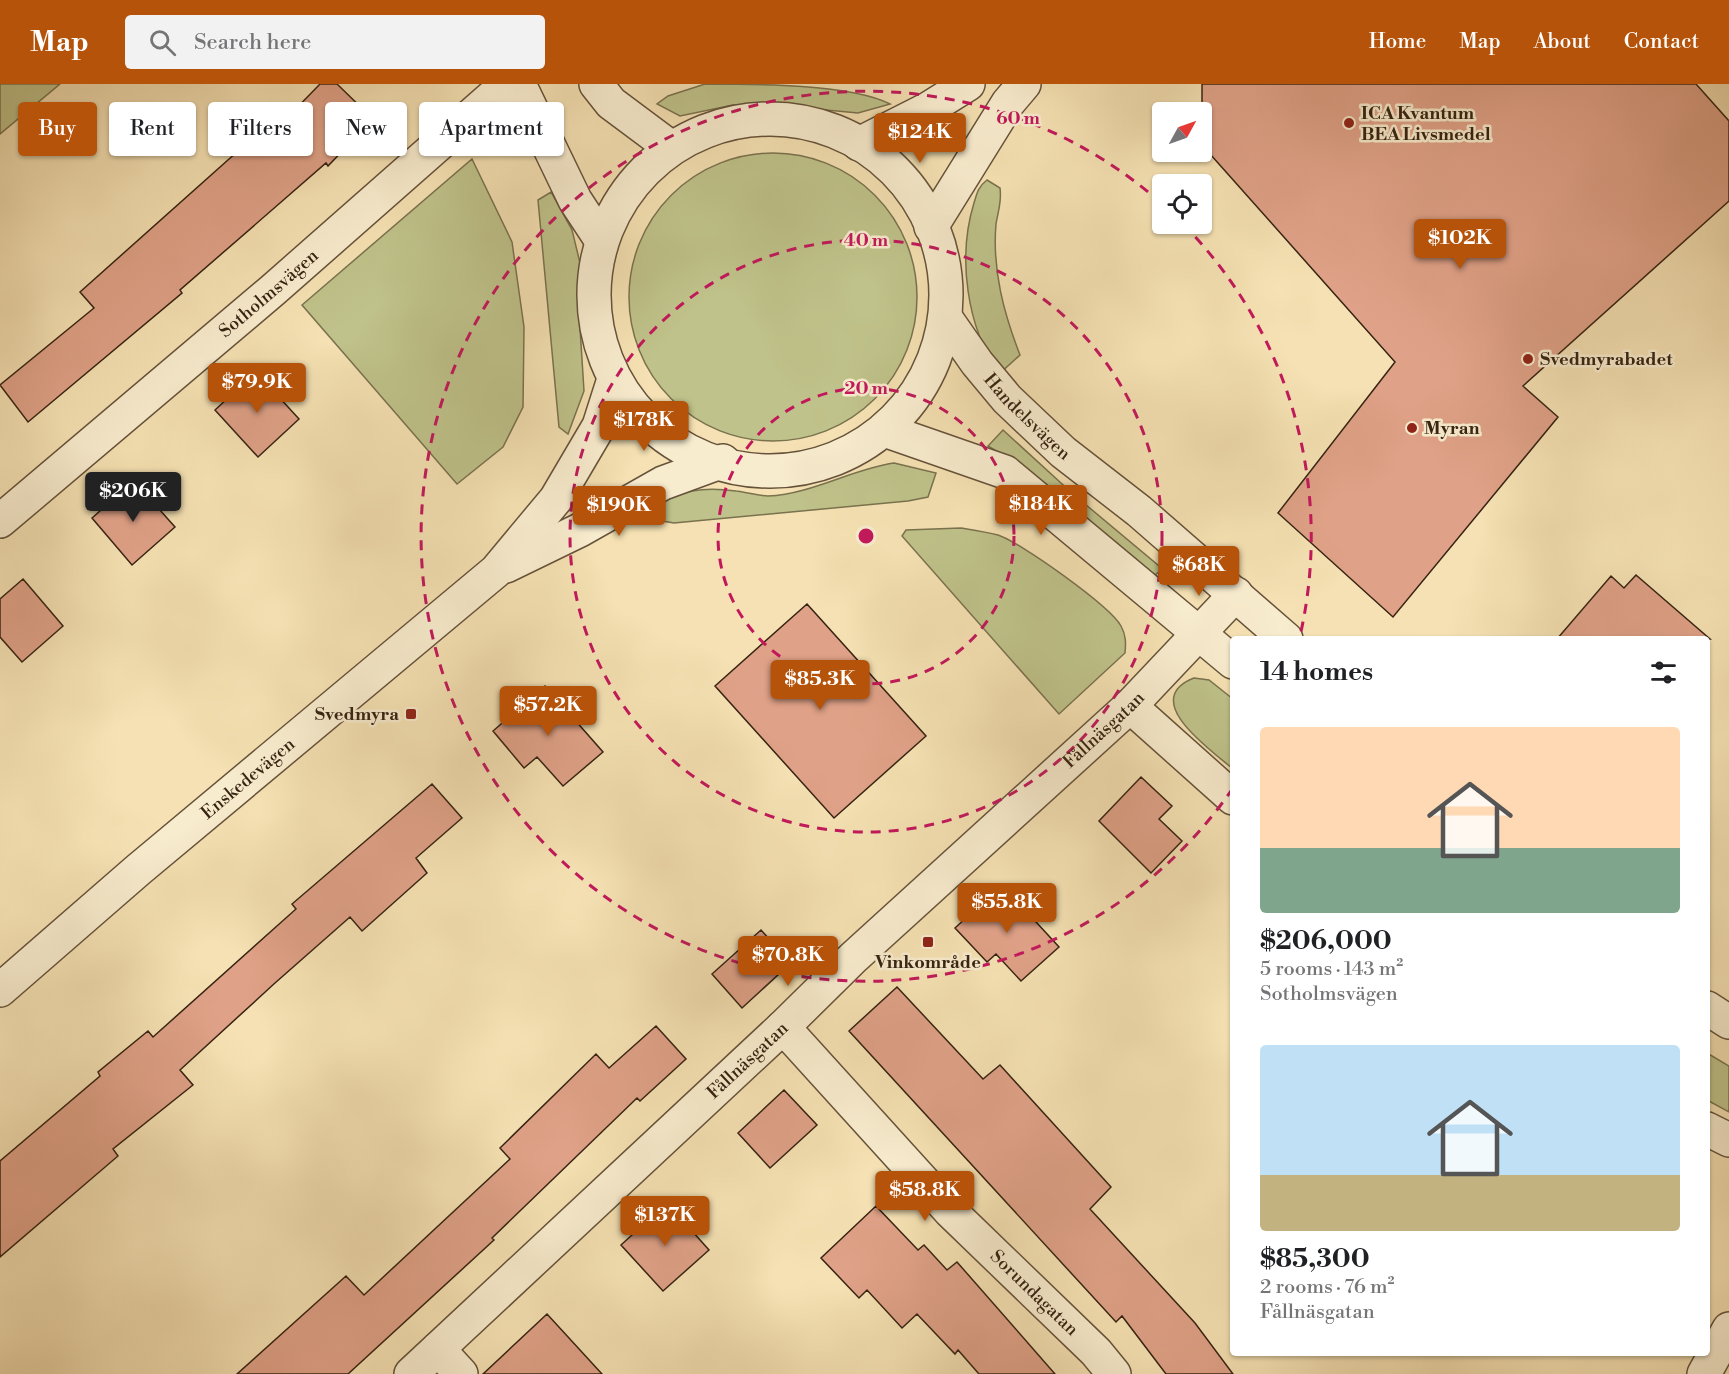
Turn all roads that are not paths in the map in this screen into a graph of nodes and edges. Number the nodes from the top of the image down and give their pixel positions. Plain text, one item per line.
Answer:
1 (507, 84) edge
2 (519, 84) edge
3 (596, 84) edge
4 (968, 84) edge
5 (1024, 84) edge
6 (859, 144) junction
7 (670, 147) junction
8 (932, 227) junction
9 (598, 235) junction
10 (947, 320) junction
11 (614, 379) junction
12 (887, 431) junction
13 (723, 461) junction
14 (0, 521) edge
15 (496, 571) junction
16 (1236, 594) junction
17 (1199, 635) junction
18 (1283, 636) edge
19 (1230, 660) edge
20 (1130, 706) junction
21 (1230, 795) edge
22 (0, 990) edge
23 (1710, 1010) edge
24 (1729, 1022) edge
25 (783, 1027) junction
26 (1710, 1130) edge
27 (1729, 1140) edge
28 (1729, 1329) edge
29 (438, 1349) junction
30 (1706, 1373) edge
31 (411, 1374) edge
32 (461, 1374) edge
33 (1114, 1374) edge

1 - 14 street, Sotholmsvägen
2 - 9 street
3 - 7 street
4 - 6 street
5 - 8 street
6 - 7 street
6 - 8 street
7 - 9 street
8 - 10 street
9 - 11 street
10 - 12 street
10 - 16 street, Handelsvägen
11 - 13 street
11 - 15 street, Enskedevägen
12 - 13 street
12 - 17 street
13 - 15 street, Enskedevägen
15 - 22 street, Enskedevägen
16 - 17 street, Fållnäsgatan
16 - 18 street, Handelsvägen
17 - 19 street
17 - 20 street, Fållnäsgatan
20 - 21 street
20 - 25 street, Fållnäsgatan
23 - 24 street
25 - 29 street, Fållnäsgatan
25 - 33 street, Sorundagatan
26 - 27 street
28 - 30 street
29 - 31 street, Fållnäsgatan
29 - 32 street

